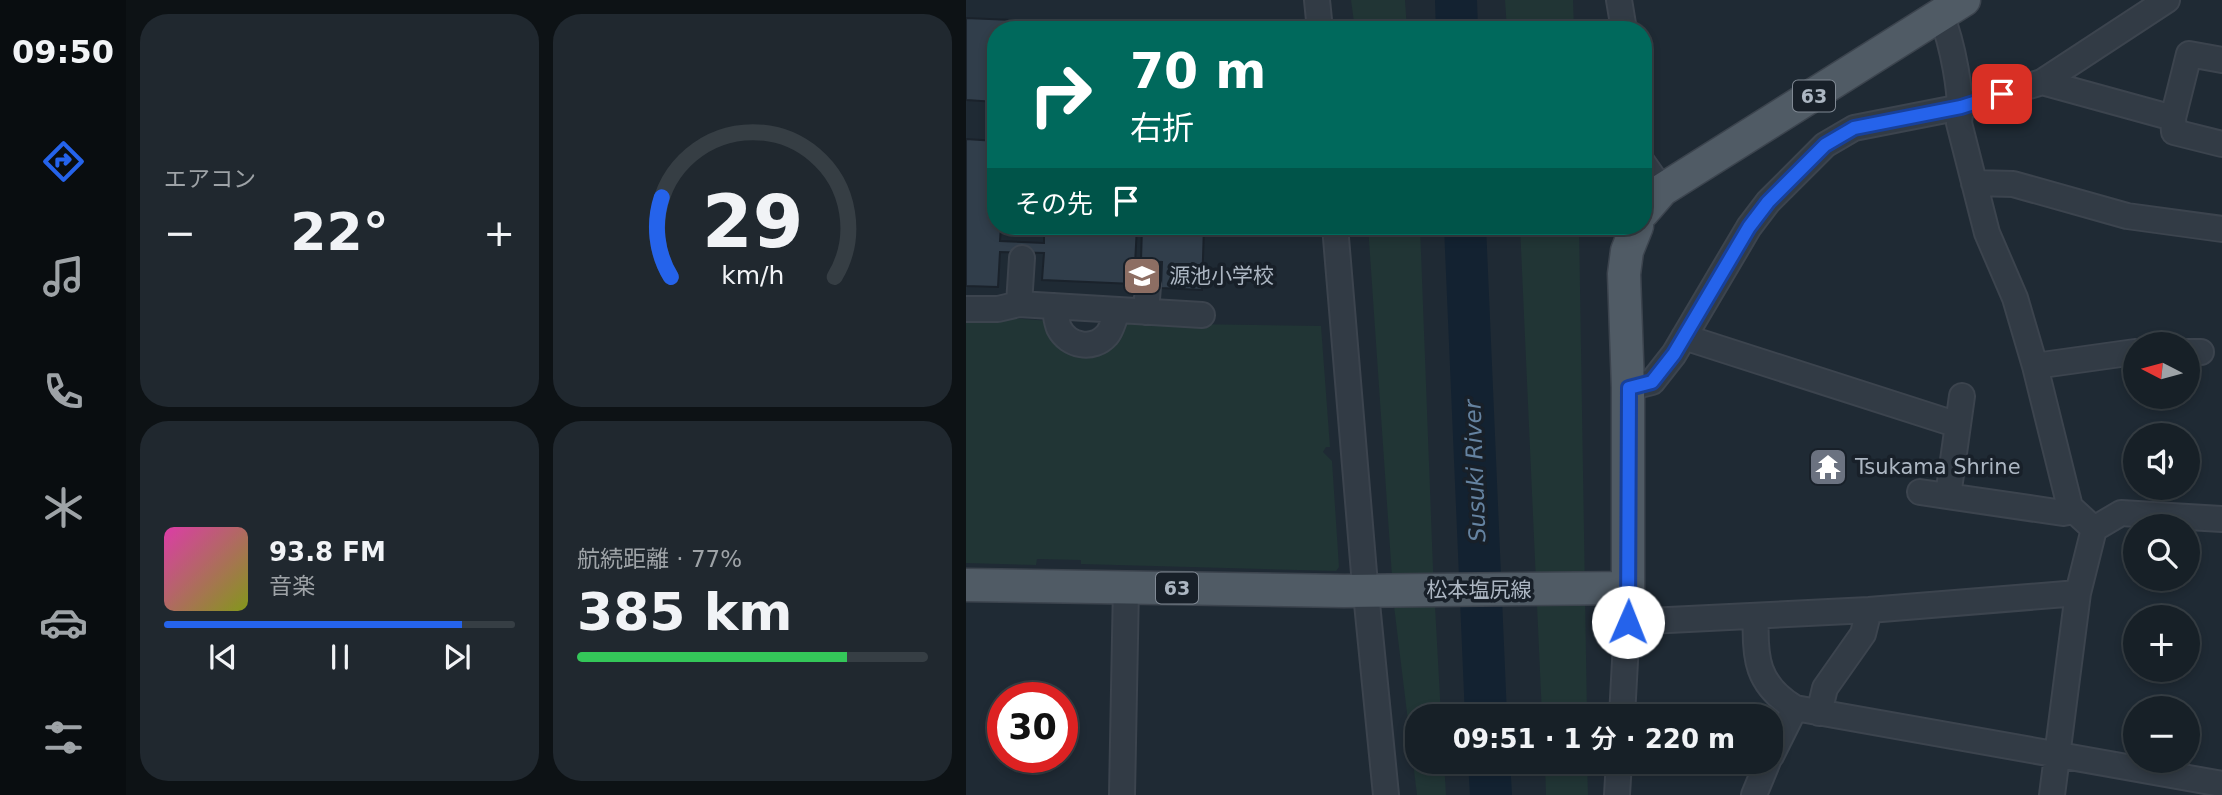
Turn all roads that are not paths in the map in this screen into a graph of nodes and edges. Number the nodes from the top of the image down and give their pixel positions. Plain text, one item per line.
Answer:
1 (1317, 0) edge
2 (1619, 0) edge
3 (2167, 0) edge
4 (1952, 8) edge
5 (1319, 21) edge
6 (1622, 21) edge
7 (2222, 60) edge
8 (2042, 82) junction
9 (1961, 107) junction
10 (2173, 118) junction
11 (2222, 144) edge
12 (1974, 183) junction
13 (1653, 201) edge
14 (2222, 229) edge
15 (1336, 235) edge
16 (1633, 235) edge
17 (1022, 258) dead end
18 (1148, 286) dead end
19 (1019, 304) junction
20 (1054, 306) junction
21 (966, 309) edge
22 (1119, 310) junction
23 (1146, 312) junction
24 (1202, 315) dead end
25 (1684, 337) junction
26 (2123, 354) edge
27 (2035, 366) junction
28 (1629, 388) junction
29 (1962, 396) dead end
30 (1958, 425) junction
31 (1920, 492) dead end
32 (1948, 496) junction
33 (2074, 511) junction
34 (2222, 519) edge
35 (2094, 529) junction
36 (966, 585) edge
37 (1126, 586) junction
38 (1614, 589) junction
39 (1377, 591) junction
40 (2078, 593) junction
41 (1869, 610) junction
42 (1756, 616) junction
43 (1628, 622) junction
44 (1623, 704) edge
45 (1807, 711) junction
46 (1783, 741) edge
47 (2058, 754) junction
48 (1618, 774) edge
49 (1763, 774) edge
50 (2222, 784) edge
51 (1122, 795) edge
52 (1386, 795) edge
53 (1617, 795) edge
54 (1754, 795) edge
55 (2052, 795) edge

1 - 5 street
2 - 6 street
3 - 8 street
4 - 9 street
4 - 13 main road, 63
7 - 10 street
8 - 9 street
8 - 10 street
9 - 12 street
9 - 25 street
10 - 11 street
12 - 14 street
12 - 27 street
15 - 39 street
16 - 28 main road
17 - 19 street
18 - 23 street
19 - 20 street
19 - 21 street
20 - 22 street
20 - 22 street
22 - 23 street
23 - 24 street
25 - 28 street
25 - 30 street
26 - 27 street
27 - 33 street
28 - 38 main road
29 - 30 street
30 - 32 street
31 - 32 street
32 - 33 street
33 - 35 street
34 - 35 street
35 - 40 street
36 - 37 main road, 松本塩尻線 / 63
37 - 39 main road, 松本塩尻線 / 63
37 - 51 street
38 - 39 main road, 松本塩尻線 / 63
38 - 43 street
39 - 52 street
40 - 41 street
40 - 47 street
41 - 42 street
41 - 45 street
42 - 43 street
42 - 45 street
43 - 44 street
45 - 46 street
45 - 47 street
47 - 50 street
47 - 55 street
48 - 53 street
49 - 54 street

